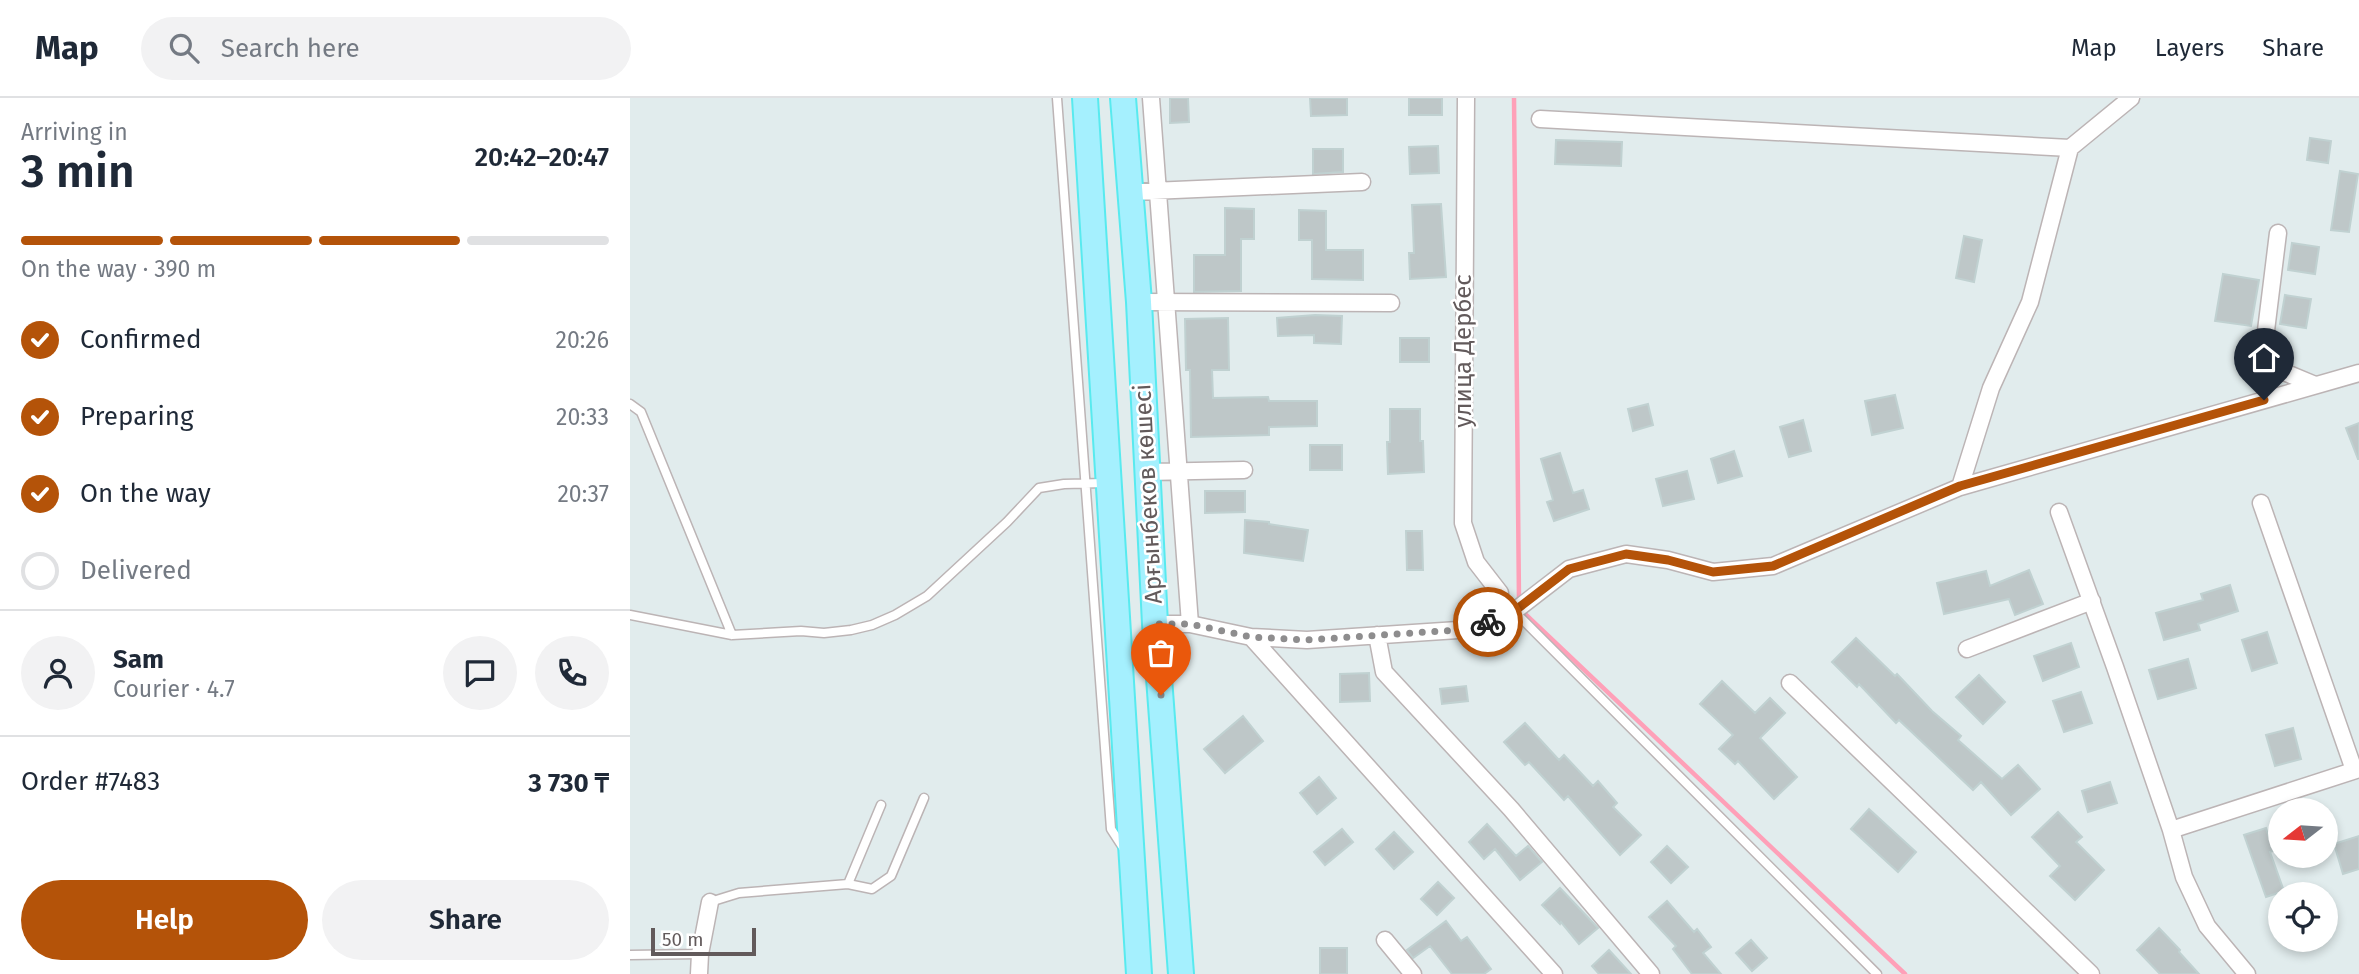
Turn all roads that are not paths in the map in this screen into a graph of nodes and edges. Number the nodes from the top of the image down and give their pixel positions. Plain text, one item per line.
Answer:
1 (1058, 98) edge
2 (1085, 98) edge
3 (1123, 98) edge
4 (1151, 98) edge
5 (1466, 98) edge
6 (2131, 98) edge
7 (1539, 119) dead end
8 (2070, 148) junction
9 (1362, 183) dead end
10 (1157, 191) junction
11 (1129, 192) junction
12 (2278, 233) dead end
13 (1139, 302) junction
14 (1167, 302) junction
15 (1391, 303) dead end
16 (2359, 373) edge
17 (2315, 385) junction
18 (630, 404) edge
19 (1244, 470) dead end
20 (1178, 471) junction
21 (1146, 472) junction
22 (1098, 483) junction
23 (1960, 486) junction
24 (2261, 503) dead end
25 (2059, 512) dead end
26 (1500, 593) dead end
27 (2092, 601) junction
28 (1514, 611) junction
29 (630, 615) edge
30 (1155, 624) junction
31 (1190, 624) junction
32 (732, 635) junction
33 (1377, 635) junction
34 (1251, 637) junction
35 (1967, 649) dead end
36 (1790, 683) dead end
37 (2356, 770) edge
38 (924, 798) dead end
39 (881, 805) dead end
40 (2171, 830) junction
41 (848, 884) junction
42 (710, 902) joint
43 (1385, 940) dead end
44 (701, 954) junction
45 (630, 955) edge
46 (699, 974) edge
47 (1139, 974) edge
48 (1181, 974) edge
49 (1413, 974) edge
50 (1554, 974) edge
51 (1651, 974) edge
52 (1877, 974) edge
53 (2091, 974) edge
54 (2247, 974) edge

1 - 22 lane
2 - 22 main road, Арғынбеков көшесі
3 - 11 main road, Арғынбеков көшесі
4 - 10 street
5 - 26 street, улица Дербес
6 - 8 street
7 - 8 street
8 - 23 street
9 - 10 street
10 - 11 street
10 - 14 street
11 - 13 main road, Арғынбеков көшесі
12 - 17 street
13 - 14 street
13 - 21 main road, Арғынбеков көшесі
14 - 15 street
14 - 20 street
16 - 17 street
17 - 23 street
18 - 32 lane
19 - 20 street
20 - 21 street
20 - 31 street
21 - 30 main road, Арғынбеков көшесі
22 - 32 lane
22 - 47 main road, Арғынбеков көшесі
23 - 28 street
24 - 37 street
25 - 27 street
27 - 35 street
27 - 40 street
28 - 33 street
28 - 52 lane
29 - 32 lane
30 - 31 street
30 - 48 main road, Арғынбеков көшесі
31 - 34 street
33 - 34 street
33 - 51 street
34 - 50 street
36 - 53 street
37 - 40 street
38 - 41 lane
39 - 41 lane
40 - 54 street
41 - 42 lane
42 - 44 street
43 - 49 street
44 - 45 lane
44 - 46 street

